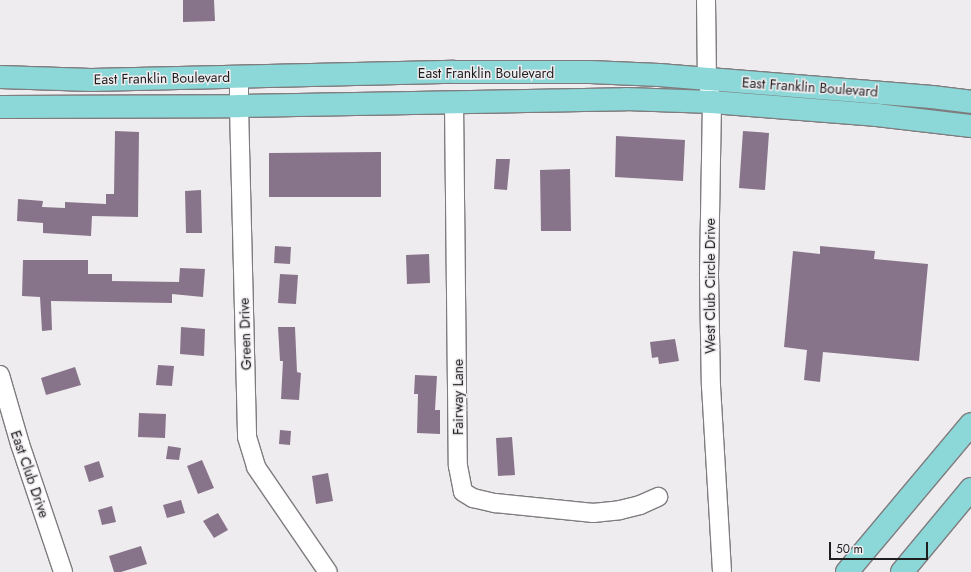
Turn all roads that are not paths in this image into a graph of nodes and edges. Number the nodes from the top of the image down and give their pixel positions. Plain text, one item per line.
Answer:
1 (706, 0) edge
2 (240, 76) junction
3 (0, 77) edge
4 (707, 80) junction
5 (454, 101) junction
6 (712, 102) junction
7 (971, 102) edge
8 (239, 106) junction
9 (0, 107) edge
10 (971, 126) edge
11 (0, 375) edge
12 (971, 424) edge
13 (971, 489) edge
14 (658, 497) dead end
15 (328, 570) edge
16 (63, 572) edge
17 (722, 572) edge
18 (847, 572) edge
19 (902, 572) edge

1 - 4 street, West Club Circle Drive
2 - 3 main road, East Franklin Boulevard
2 - 4 main road, East Franklin Boulevard
2 - 8 street, Green Drive
4 - 6 street, West Club Circle Drive
4 - 7 main road, East Franklin Boulevard
5 - 6 main road, East Franklin Boulevard
5 - 8 main road, East Franklin Boulevard
5 - 14 street, Fairway Lane
6 - 10 main road, East Franklin Boulevard
6 - 17 street, West Club Circle Drive
8 - 9 main road, East Franklin Boulevard
8 - 15 street, Green Drive
11 - 16 street, East Club Drive
12 - 18 main road
13 - 19 main road

